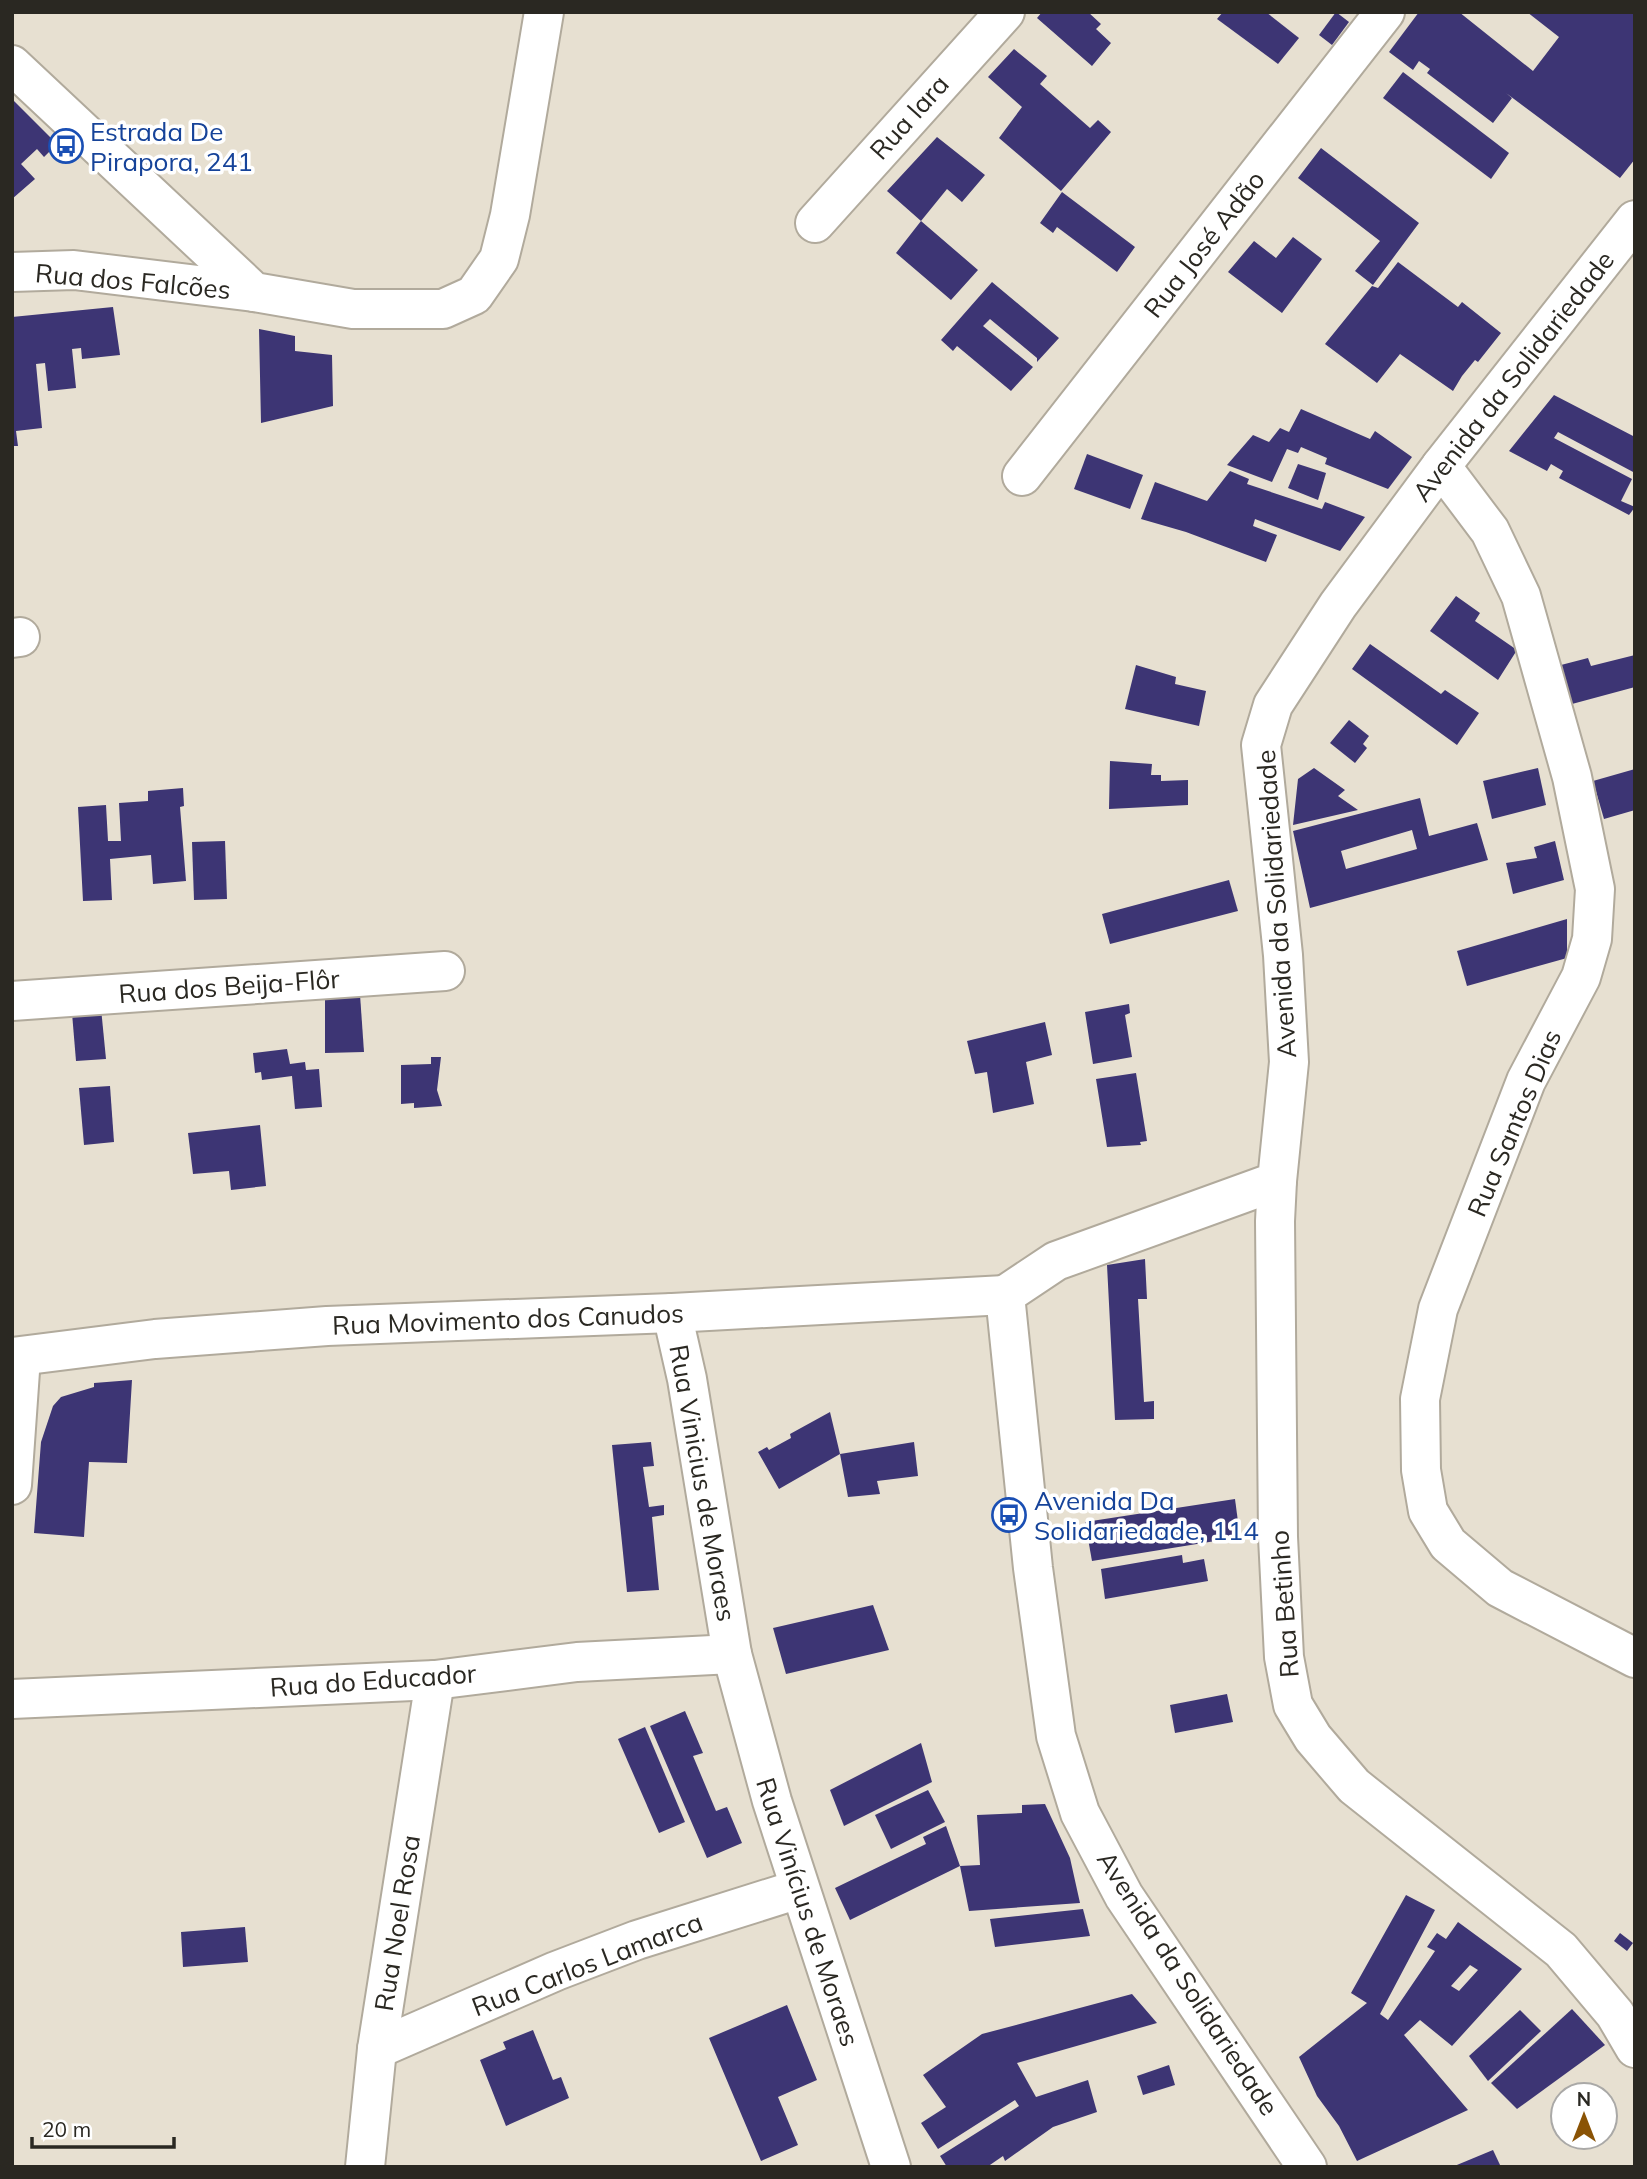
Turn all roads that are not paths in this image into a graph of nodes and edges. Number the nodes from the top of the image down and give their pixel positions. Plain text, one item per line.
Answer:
1 (544, 12) edge
2 (1005, 12) edge
3 (1385, 12) edge
4 (12, 65) edge
5 (1635, 220) edge
6 (815, 223) dead end
7 (12, 272) edge
8 (254, 292) junction
9 (1441, 466) junction
10 (1022, 476) dead end
11 (445, 971) dead end
12 (12, 1001) edge
13 (1278, 1181) junction
14 (1005, 1295) junction
15 (672, 1313) junction
16 (17, 1357) edge
17 (12, 1485) edge
18 (732, 1654) junction
19 (1635, 1658) edge
20 (435, 1679) junction
21 (12, 1699) edge
22 (799, 1889) junction
23 (1635, 2048) edge
24 (377, 2049) junction
25 (365, 2167) edge
26 (891, 2167) edge
27 (1307, 2167) edge

1 - 8 street, Rua dos Falcões
2 - 6 street, Rua Iara
3 - 10 street, Rua José Adão
4 - 8 street
5 - 9 street, Avenida da Solidariedade
7 - 8 street, Rua dos Falcões
9 - 13 street, Avenida da Solidariedade
9 - 19 street, Rua Santos Dias
11 - 12 street, Rua dos Beija-Flôr
13 - 14 street
13 - 23 street, Rua Betinho
14 - 15 street, Rua Movimento dos Canudos
14 - 27 street, Avenida da Solidariedade
15 - 16 street, Rua Movimento dos Canudos
15 - 18 street, Rua Vinicius de Moraes
16 - 17 street
18 - 20 street, Rua do Educador
18 - 22 street, Rua Vinícius de Moraes
20 - 21 street, Rua do Educador
20 - 24 street, Rua Noel Rosa
22 - 24 street, Rua Carlos Lamarca
22 - 26 street, Rua Vinícius de Moraes
24 - 25 street, Rua Noel Rosa

